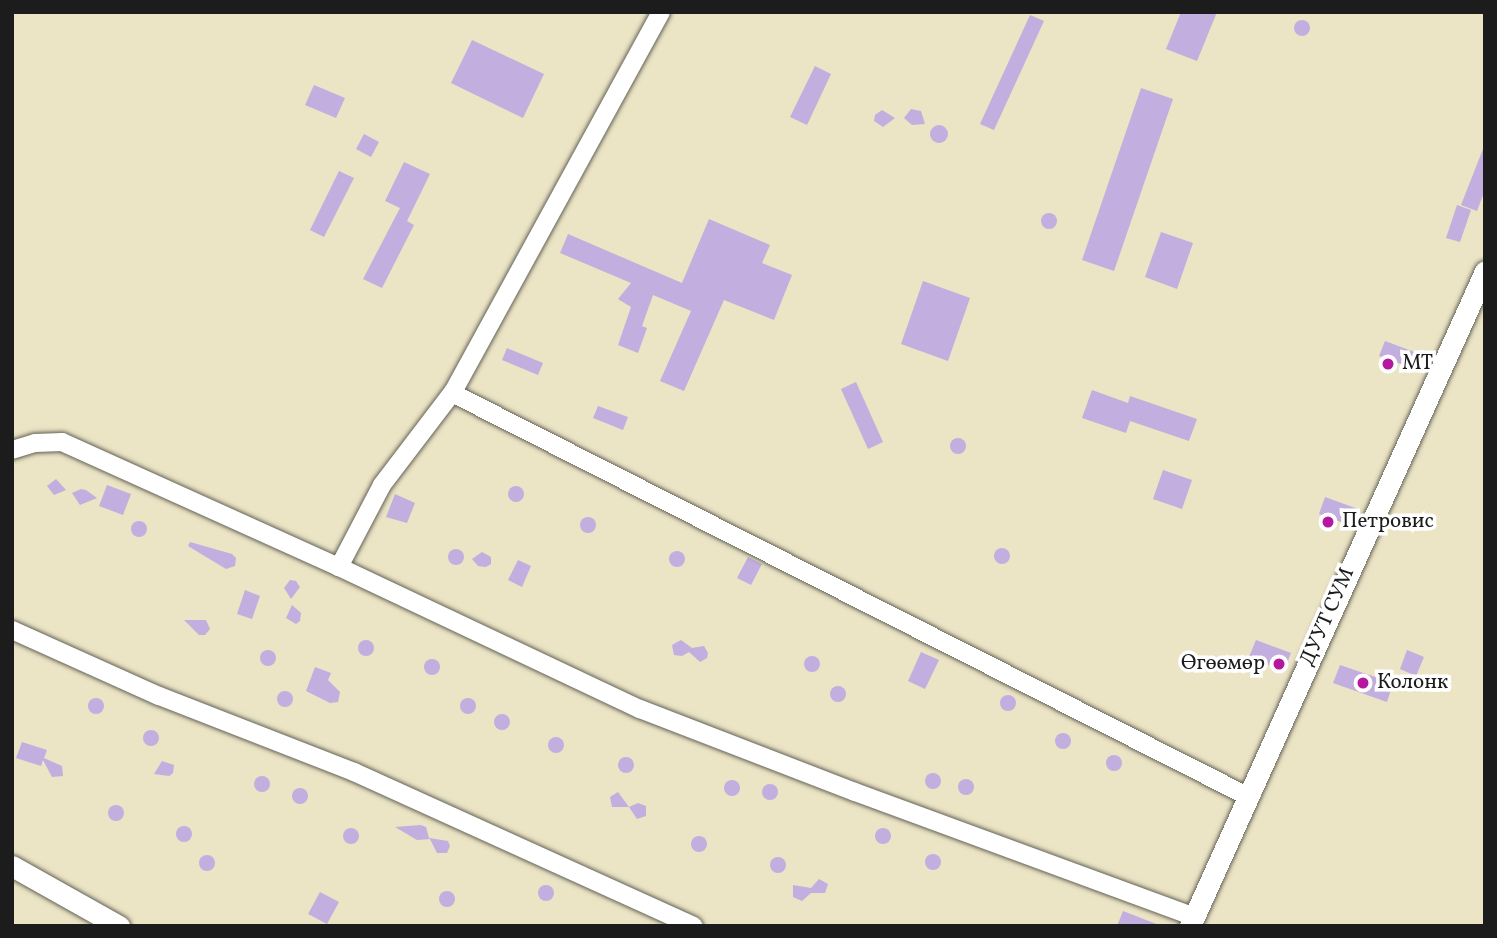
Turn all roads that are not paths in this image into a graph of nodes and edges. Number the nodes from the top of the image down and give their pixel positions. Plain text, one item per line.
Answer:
1 (661, 12) edge
2 (1485, 271) edge
3 (452, 393) junction
4 (12, 450) edge
5 (339, 567) junction
6 (12, 631) edge
7 (1247, 796) junction
8 (12, 866) edge
9 (1192, 921) edge
10 (119, 926) edge
11 (694, 926) edge

1 - 3 street
2 - 7 main road, ДУУТ СУМ
3 - 5 street
3 - 7 street
4 - 5 street
5 - 9 street
6 - 11 street
7 - 9 main road, ДУУТ СУМ
8 - 10 main road

